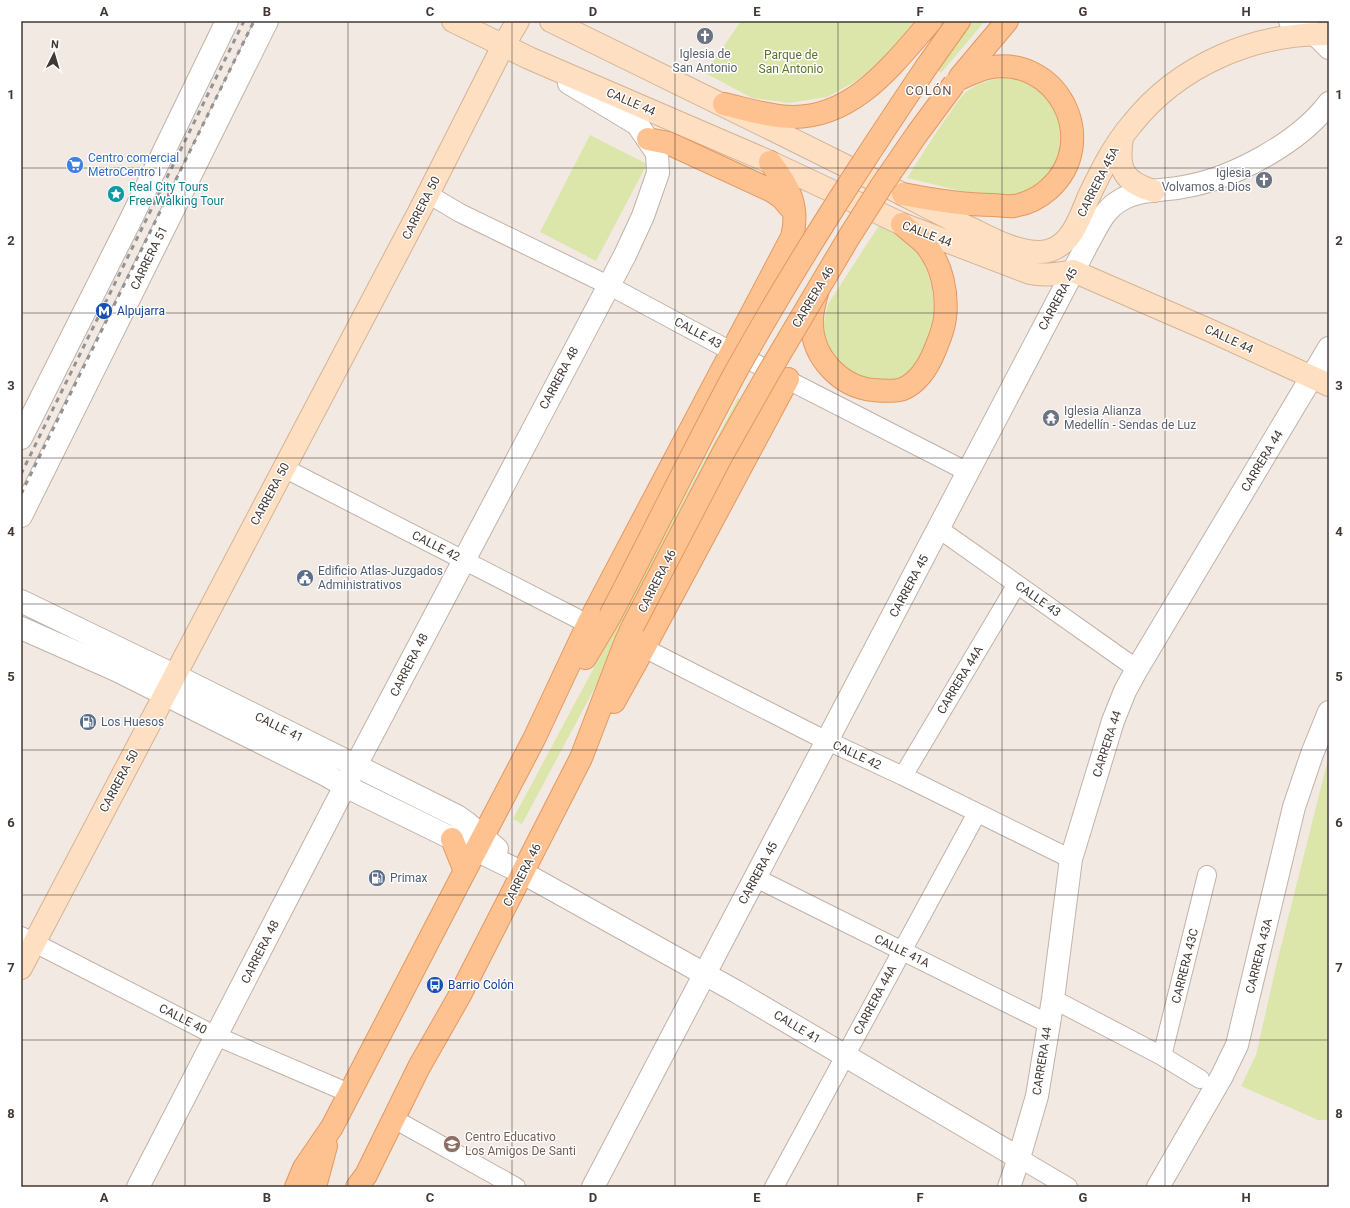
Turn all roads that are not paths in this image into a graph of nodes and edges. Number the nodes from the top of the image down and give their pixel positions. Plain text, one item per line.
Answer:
1 (227, 21) edge
2 (267, 21) edge
3 (453, 21) edge
4 (518, 21) edge
5 (551, 21) edge
6 (931, 21) edge
7 (959, 21) edge
8 (1007, 21) edge
9 (1290, 21) edge
10 (1324, 39) edge
11 (503, 46) junction
12 (529, 58) junction
13 (956, 82) junction
14 (1329, 103) edge
15 (724, 104) junction
16 (1122, 138) junction
17 (648, 139) junction
18 (770, 162) junction
19 (1154, 191) junction
20 (428, 194) junction
21 (903, 194) junction
22 (795, 213) junction
23 (902, 224) junction
24 (1051, 250) joint
25 (1073, 272) junction
26 (608, 285) junction
27 (818, 290) junction
28 (1329, 348) edge
29 (731, 351) junction
30 (788, 380) junction
31 (1321, 381) edge
32 (21, 438) edge
33 (284, 468) junction
34 (968, 472) junction
35 (21, 516) edge
36 (938, 529) junction
37 (464, 560) junction
38 (1017, 584) junction
39 (21, 601) edge
40 (588, 624) junction
41 (21, 628) edge
42 (644, 648) junction
43 (1136, 669) junction
44 (169, 685) junction
45 (1329, 712) edge
46 (534, 738) junction
47 (828, 742) junction
48 (581, 758) junction
49 (357, 766) junction
50 (903, 776) junction
51 (345, 786) junction
52 (977, 813) junction
53 (452, 839) junction
54 (479, 844) junction
55 (1071, 859) junction
56 (465, 871) junction
57 (522, 873) junction
58 (1208, 875) dead end
59 (756, 878) junction
60 (27, 940) edge
61 (902, 951) junction
62 (21, 968) edge
63 (705, 974) junction
64 (1052, 999) junction
65 (1048, 1024) junction
66 (216, 1036) junction
67 (845, 1056) junction
68 (1162, 1056) junction
69 (1200, 1079) dead end
70 (349, 1093) junction
71 (394, 1120) junction
72 (332, 1127) junction
73 (1019, 1158) junction
74 (362, 1183) edge
75 (138, 1187) edge
76 (296, 1187) edge
77 (315, 1187) edge
78 (516, 1187) edge
79 (594, 1187) edge
80 (774, 1187) edge
81 (1009, 1187) edge
82 (1068, 1187) edge
83 (1158, 1187) edge

1 - 32 street
2 - 35 street, CARRERA 51
3 - 11 main road, CALLE 44
4 - 11 main road, CARRERA 50
5 - 15 main road, CALLE 44
6 - 15 main road
7 - 46 main road, CARRERA 46, bridge
8 - 13 main road, CARRERA 46
9 - 10 street
10 - 16 main road, CARRERA 45A
11 - 12 main road, CALLE 44
11 - 20 main road, CARRERA 50
12 - 17 street, CALLE 44
12 - 18 main road, CALLE 44
13 - 21 main road
13 - 27 main road, CARRERA 46, bridge
14 - 19 street, CARRERA 45
15 - 21 main road, CALLE 44
16 - 19 main road
16 - 24 main road, CARRERA 45A
17 - 22 main road
17 - 26 street, CARRERA 48
18 - 22 main road, CARRERA 46
18 - 23 main road, CALLE 44
19 - 25 street, CARRERA 45
20 - 26 street, CALLE 43
20 - 33 main road, CARRERA 50
21 - 24 main road, CALLE 44
22 - 29 main road, CARRERA 46
23 - 25 main road, CALLE 44
23 - 27 main road, bridge
25 - 31 main road, CALLE 44
25 - 34 street, CARRERA 45
26 - 29 street, CALLE 43
26 - 37 street, CARRERA 48
27 - 48 main road, CARRERA 46, bridge
28 - 31 street, CARRERA 44
29 - 30 street, CALLE 43
29 - 40 main road, CARRERA 46
30 - 34 street, CALLE 43
30 - 42 main road
31 - 43 street, CARRERA 44
33 - 37 street, CALLE 42
33 - 44 main road, CARRERA 50
34 - 36 street, CARRERA 45
36 - 38 street, CALLE 43
36 - 47 street, CARRERA 45
37 - 40 street, CALLE 42
37 - 49 street, CARRERA 48
38 - 43 street, CALLE 43
38 - 50 street, CARRERA 44A
39 - 44 street, CALLE 41
40 - 46 main road, CARRERA 46
41 - 44 street, CALLE 41
42 - 47 street, CALLE 42
42 - 48 main road
43 - 55 street, CARRERA 44
44 - 49 street, CALLE 41
44 - 51 street, CALLE 41
44 - 60 main road, CARRERA 50
45 - 83 street, CARRERA 43A
46 - 54 main road, CARRERA 46
47 - 50 street, CALLE 42
47 - 59 street, CARRERA 45
48 - 57 main road, CARRERA 46
49 - 51 street, CARRERA 48
49 - 54 street, CALLE 41
50 - 52 street, CALLE 42
51 - 53 street, CALLE 41
51 - 66 street, CARRERA 48
52 - 55 street, CALLE 42
52 - 61 street, CARRERA 44A
53 - 54 street, CALLE 41
53 - 56 main road
54 - 56 main road, CARRERA 46
54 - 57 street, CALLE 41
55 - 64 street, CARRERA 44
56 - 70 main road, CARRERA 46
57 - 63 street, CALLE 41
57 - 71 main road, CARRERA 46
58 - 68 street, CARRERA 43C
59 - 61 street, CALLE 41A
59 - 63 street, CARRERA 45
60 - 62 main road, CARRERA 50
60 - 66 street, CALLE 40
61 - 65 street, CALLE 41A
61 - 67 street, CARRERA 44A
63 - 67 street, CALLE 41
63 - 79 street, CARRERA 45
64 - 65 street, CARRERA 44
64 - 68 street
65 - 73 street, CARRERA 44
66 - 70 street, CALLE 40
66 - 75 street, CARRERA 48
67 - 73 street, CALLE 41
67 - 80 street, CARRERA 44A
68 - 69 street
70 - 72 main road, CARRERA 46
71 - 74 main road, CARRERA 46
71 - 78 street
72 - 76 main road, CARRERA 46
72 - 77 main road, CARRERA 46
73 - 81 street, CARRERA 44
73 - 82 street, CALLE 41

